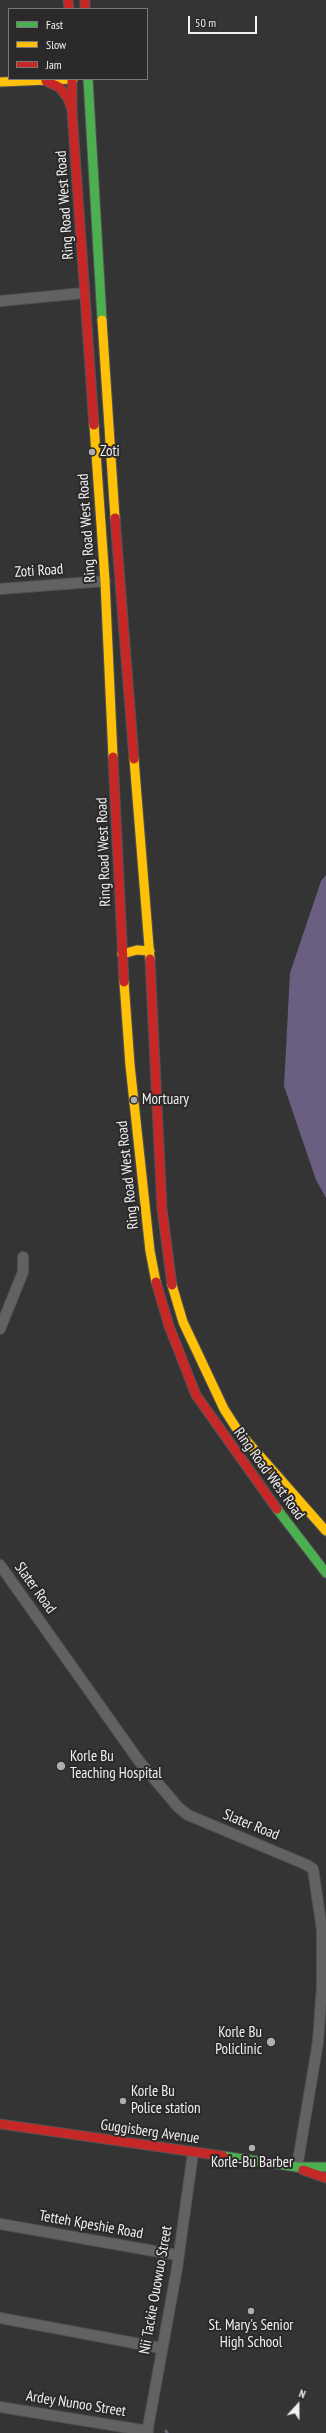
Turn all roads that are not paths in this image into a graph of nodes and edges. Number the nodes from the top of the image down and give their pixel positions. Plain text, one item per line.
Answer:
1 (48, 80) edge
2 (72, 80) edge
3 (72, 80) edge
4 (88, 80) edge
5 (0, 82) edge
6 (72, 111) junction
7 (94, 173) junction
8 (84, 293) junction
9 (0, 301) edge
10 (105, 581) junction
11 (0, 589) edge
12 (150, 951) junction
13 (122, 954) junction
14 (23, 1257) dead end
15 (0, 1329) edge
16 (326, 1531) edge
17 (0, 1565) edge
18 (326, 1573) edge
19 (0, 2124) edge
20 (193, 2153) junction
21 (297, 2167) junction
22 (326, 2167) edge
23 (326, 2178) edge
24 (0, 2224) edge
25 (177, 2255) junction
26 (0, 2318) edge
27 (161, 2348) junction
28 (0, 2407) edge
29 (147, 2432) edge

1 - 5 main road
1 - 6 main road
2 - 7 main road
3 - 6 main road, Ring Road West Road
4 - 7 main road, Ring Road West Road
6 - 8 main road, Ring Road West Road
7 - 12 main road, Ring Road West Road
8 - 9 street
8 - 10 main road, Ring Road West Road
10 - 11 street, Zoti Road
10 - 13 main road, Ring Road West Road
12 - 13 main road
12 - 16 main road, Ring Road West Road
13 - 18 main road, Ring Road West Road
14 - 15 street
17 - 21 street, Slater Road
19 - 20 main road, Guggisberg Avenue
20 - 21 main road, Guggisberg Avenue
20 - 25 street, Nii Tackie Ouowuo Street
21 - 22 main road, Guggisberg Avenue
21 - 23 main road, Guggisberg Avenue
24 - 25 street, Tetteh Kpeshie Road
25 - 27 street, Nii Tackie Ouowuo Street
26 - 27 street
27 - 29 street, Nii Tackie Ouowuo Street
28 - 29 street, Ardey Nunoo Street

